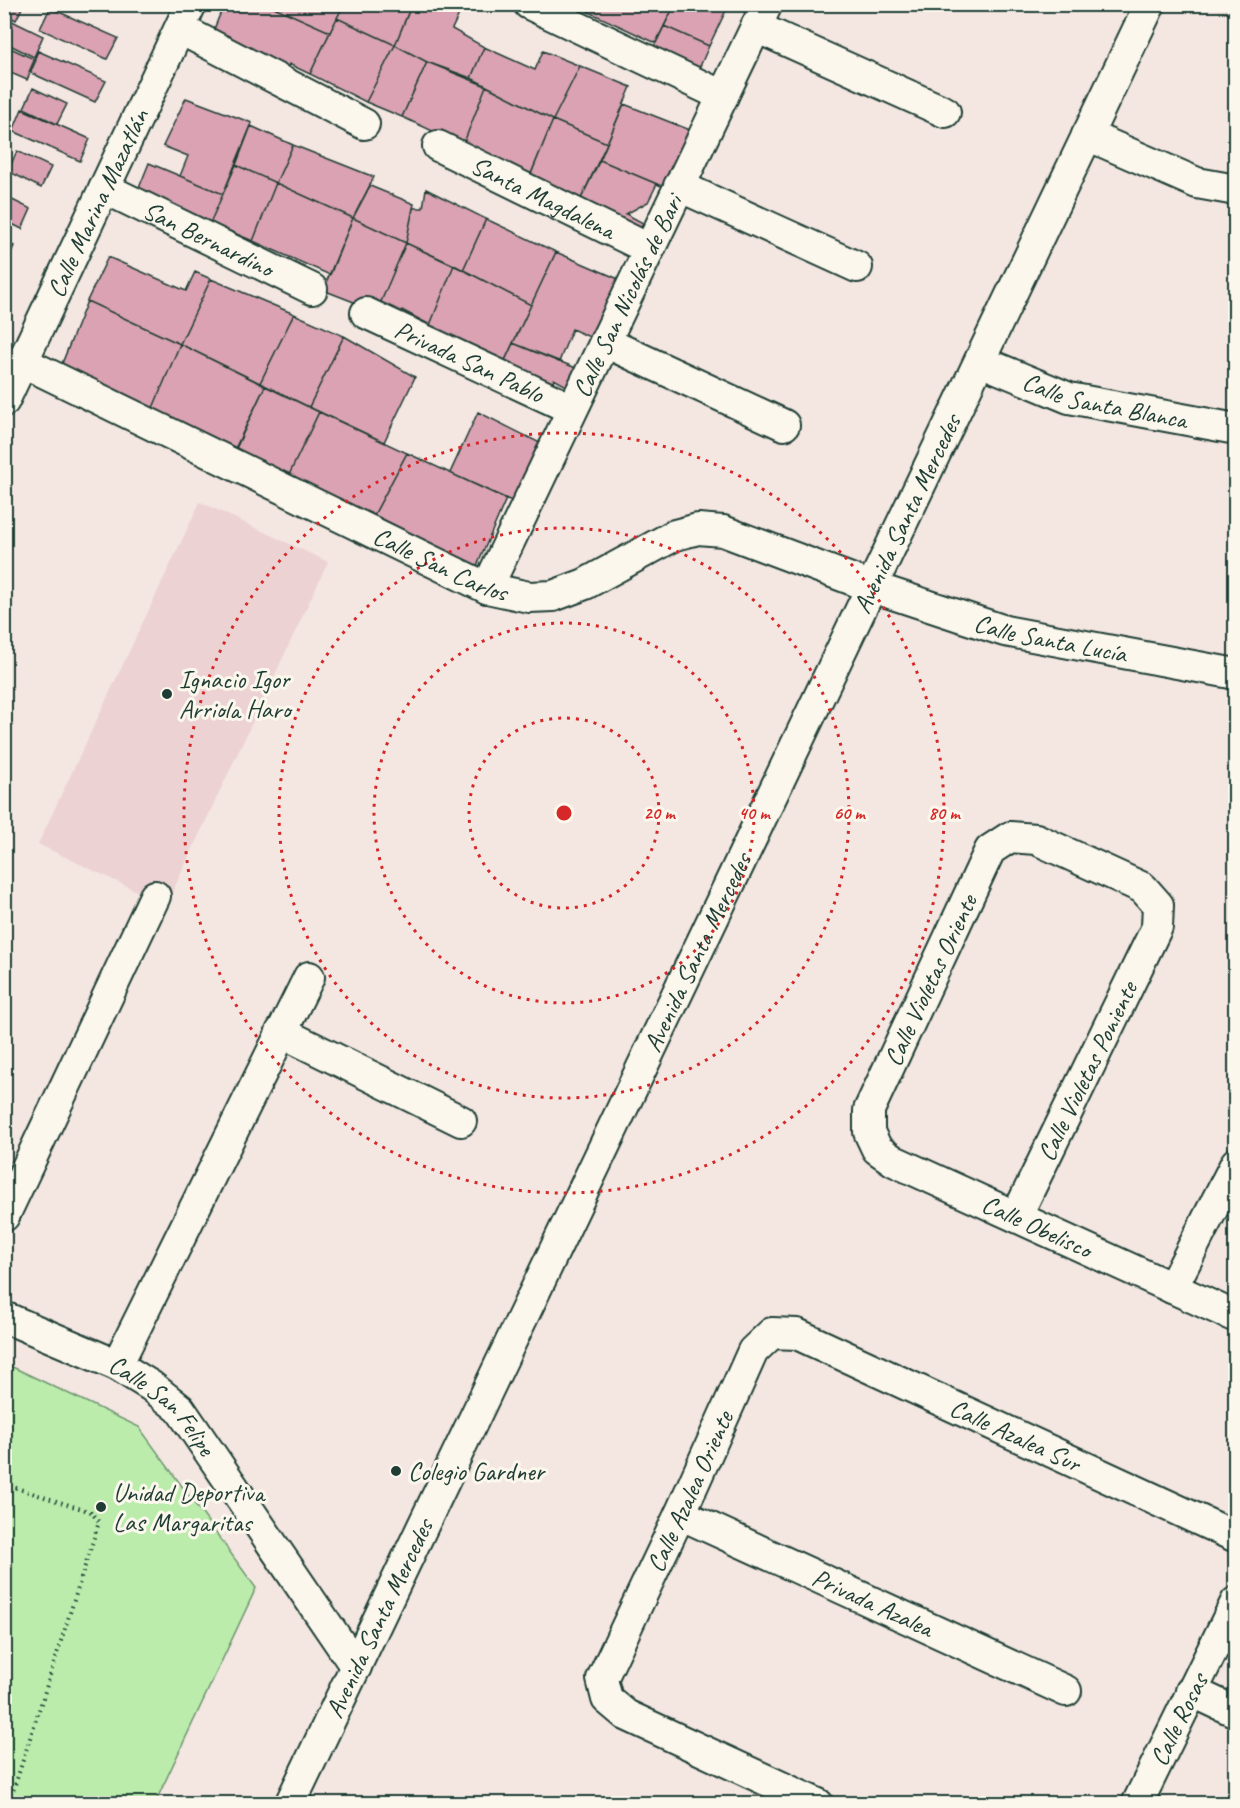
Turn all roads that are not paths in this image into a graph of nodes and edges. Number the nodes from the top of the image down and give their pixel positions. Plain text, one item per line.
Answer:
1 (529, 4) edge
2 (1150, 4) edge
3 (186, 11) edge
4 (761, 16) edge
5 (723, 96) junction
6 (945, 112) dead end
7 (364, 124) dead end
8 (1087, 135) junction
9 (438, 146) dead end
10 (679, 186) junction
11 (105, 188) junction
12 (1236, 190) edge
13 (649, 249) junction
14 (857, 267) dead end
15 (312, 289) dead end
16 (366, 313) dead end
17 (605, 342) junction
18 (980, 361) junction
19 (23, 362) junction
20 (4, 400) edge
21 (572, 409) junction
22 (784, 425) dead end
23 (1236, 429) edge
24 (872, 587) junction
25 (487, 588) junction
26 (1236, 674) edge
27 (155, 896) dead end
28 (1157, 927) joint
29 (309, 977) dead end
30 (281, 1032) junction
31 (869, 1110) joint
32 (461, 1121) dead end
33 (1236, 1163) edge
34 (1017, 1215) junction
35 (4, 1216) edge
36 (1172, 1288) junction
37 (4, 1317) edge
38 (1236, 1317) edge
39 (797, 1334) joint
40 (117, 1365) junction
41 (680, 1514) junction
42 (1236, 1537) edge
43 (1236, 1602) edge
44 (356, 1668) junction
45 (1066, 1691) dead end
46 (1191, 1691) junction
47 (1236, 1712) edge
48 (290, 1803) edge
49 (818, 1803) edge
50 (1137, 1803) edge

1 - 5 street
2 - 8 street, Avenida Santa Mercedes
3 - 7 street
3 - 11 street, Calle Marina Mazatlán
4 - 5 street, Calle San Nicolás de Bari
4 - 6 street
5 - 10 street, Calle San Nicolás de Bari
8 - 12 street
8 - 18 street, Avenida Santa Mercedes
9 - 13 street, Santa Magdalena
10 - 13 street, Calle San Nicolás de Bari
10 - 14 street
11 - 15 street, San Bernardino
11 - 19 street, Calle Marina Mazatlán
13 - 17 street, Calle San Nicolás de Bari
16 - 21 street, Privada San Pablo
17 - 21 street, Calle San Nicolás de Bari
17 - 22 street
18 - 23 street, Calle Santa Blanca
18 - 24 street, Avenida Santa Mercedes
19 - 20 street, Calle Marina Mazatlán
19 - 25 street, Calle San Carlos
21 - 25 street, Calle San Nicolás de Bari
24 - 25 street, Calle San Carlos
24 - 26 street, Calle Santa Lucía
24 - 44 street, Avenida Santa Mercedes
27 - 35 street
28 - 31 street, Calle Violetas Oriente
28 - 34 street, Calle Violetas Poniente
29 - 30 street
30 - 32 street
30 - 40 street
31 - 34 street, Calle Obelisco
33 - 36 street
34 - 36 street, Calle Obelisco
36 - 38 street, Calle Obelisco
37 - 40 street, Calle San Felipe
39 - 41 street, Calle Azalea Oriente
39 - 42 street, Calle Azalea Sur
40 - 44 street, Calle San Felipe
41 - 45 street, Privada Azalea
41 - 49 street, Calle Azalea Oriente
43 - 46 street, Calle Rosas
44 - 48 street, Avenida Santa Mercedes
46 - 47 street
46 - 50 street, Calle Rosas

